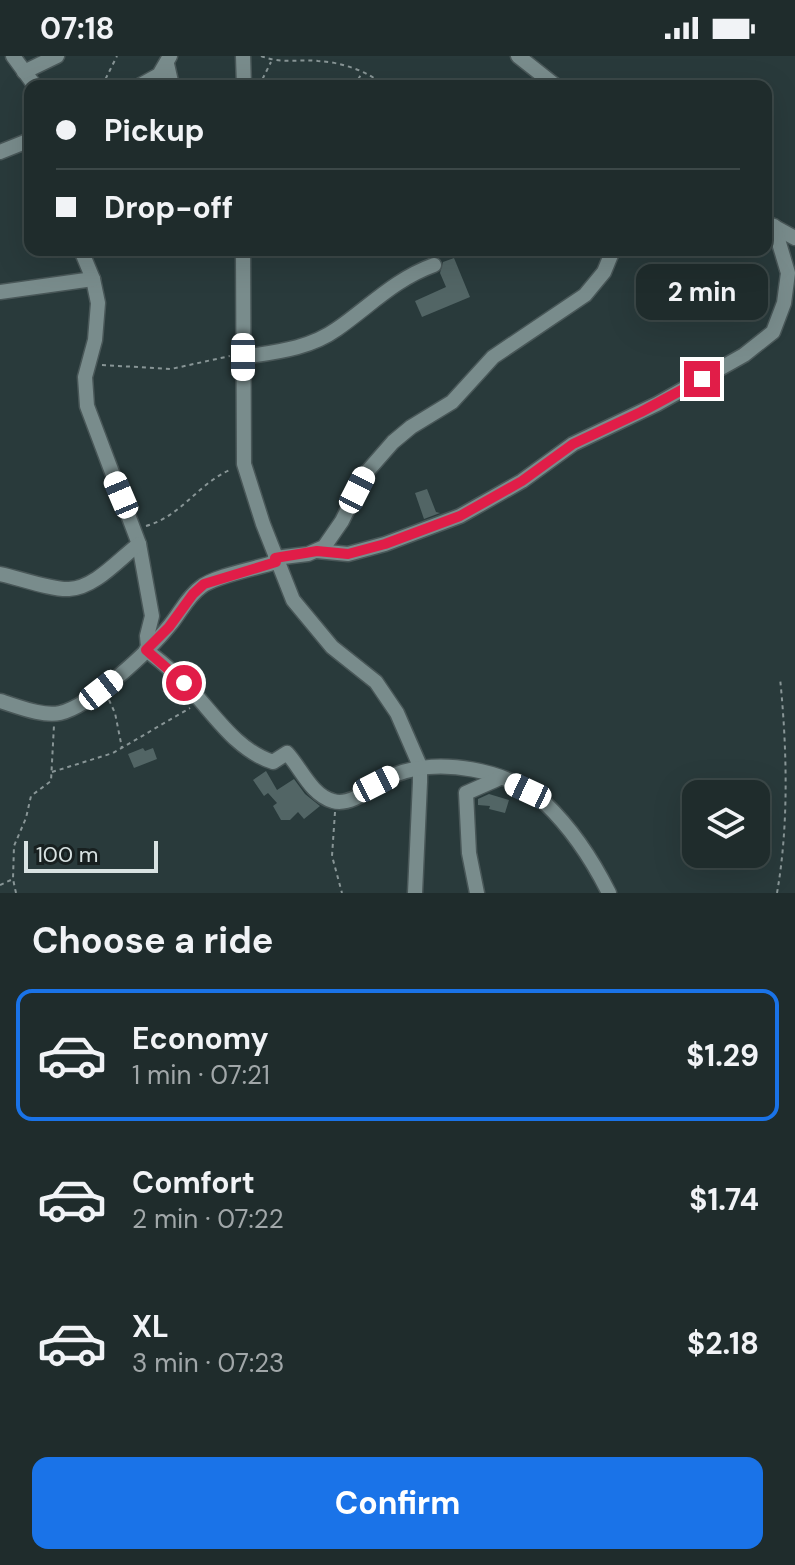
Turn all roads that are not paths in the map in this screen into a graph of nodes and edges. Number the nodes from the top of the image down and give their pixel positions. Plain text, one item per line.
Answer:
1 (13, 56) edge
2 (57, 56) edge
3 (243, 56) edge
4 (518, 56) edge
5 (168, 60) edge
6 (24, 72) junction
7 (30, 80) edge
8 (152, 80) edge
9 (171, 80) edge
10 (244, 80) edge
11 (548, 80) edge
12 (24, 142) edge
13 (0, 152) edge
14 (772, 225) edge
15 (772, 229) edge
16 (795, 238) edge
17 (86, 256) edge
18 (243, 256) edge
19 (611, 256) edge
20 (434, 265) dead end
21 (93, 279) junction
22 (0, 292) edge
23 (243, 356) junction
24 (139, 544) junction
25 (317, 551) junction
26 (276, 560) junction
27 (0, 574) edge
28 (147, 649) junction
29 (0, 701) edge
30 (420, 766) junction
31 (500, 778) junction
32 (415, 893) edge
33 (477, 893) edge
34 (609, 893) edge

1 - 6 street
2 - 6 street
3 - 10 street
4 - 11 street
5 - 8 street
5 - 9 street
6 - 7 street
12 - 13 street
14 - 16 street
15 - 25 street
17 - 21 street
18 - 23 street
19 - 25 street
20 - 23 street
21 - 22 street
21 - 24 street
23 - 26 street
24 - 27 street
24 - 28 street
25 - 26 street
26 - 28 street
26 - 30 street
28 - 29 street
28 - 30 street
30 - 31 street
30 - 32 street
31 - 33 street
31 - 34 street

